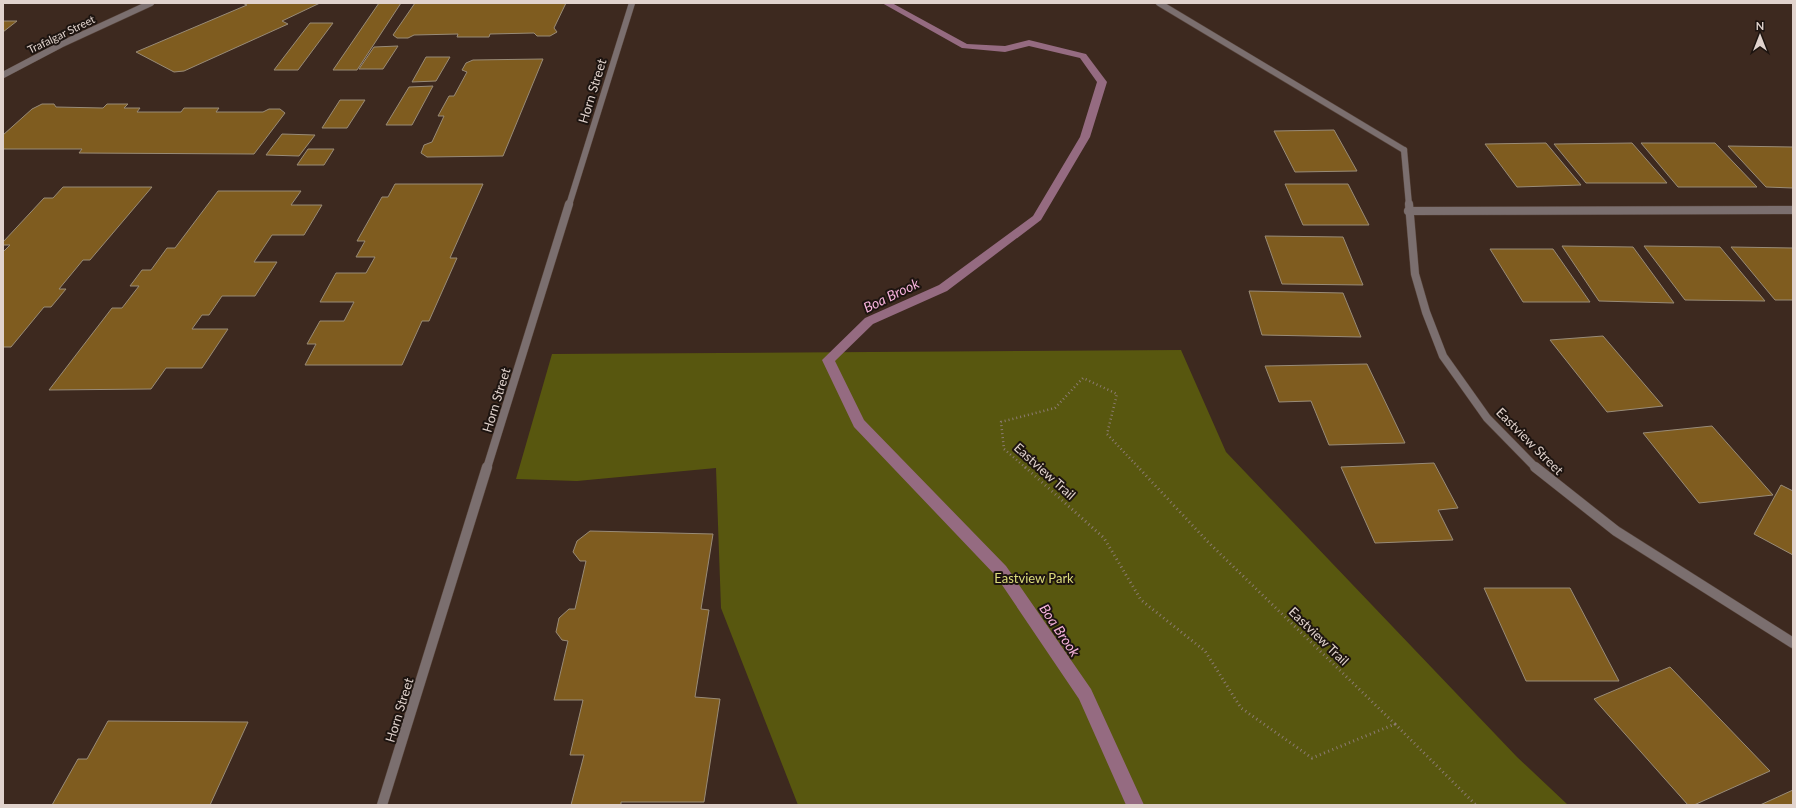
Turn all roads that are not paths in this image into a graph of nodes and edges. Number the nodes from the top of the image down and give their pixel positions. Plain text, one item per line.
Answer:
1 (151, 3) edge
2 (632, 3) edge
3 (1159, 3) edge
4 (3, 75) edge
5 (1793, 210) edge
6 (1408, 211) junction
7 (1793, 643) edge
8 (382, 805) edge

1 - 4 street, Trafalgar Street
2 - 8 street, Horn Street
3 - 6 street, Eastview Street
5 - 6 street
6 - 7 street, Eastview Street

